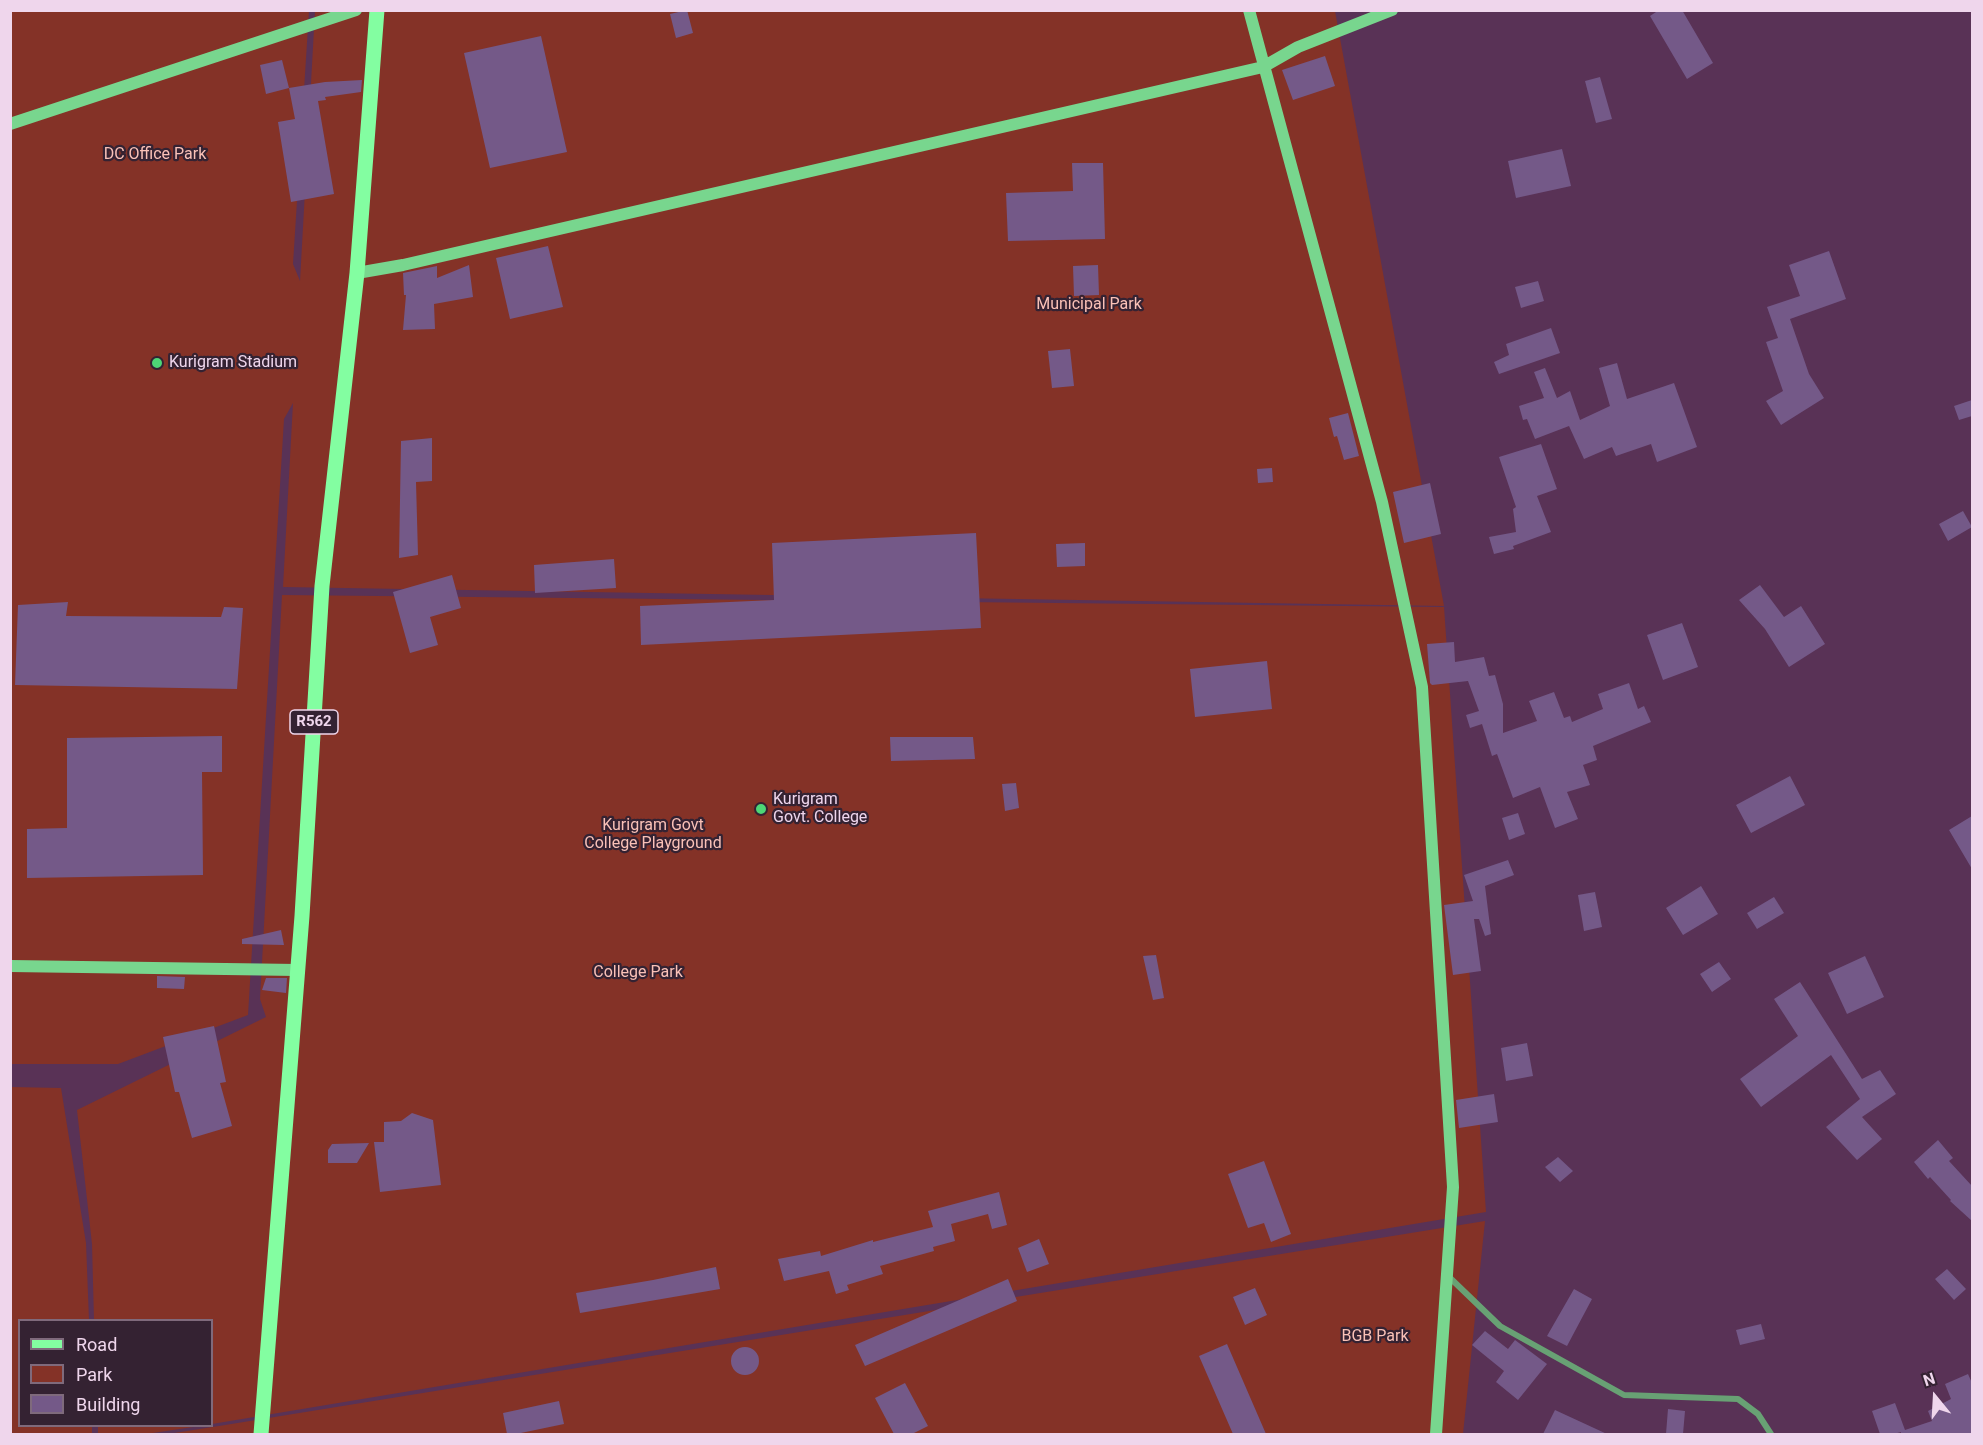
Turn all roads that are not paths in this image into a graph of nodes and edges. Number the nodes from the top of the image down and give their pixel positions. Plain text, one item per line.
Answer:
1 (356, 10) edge
2 (378, 10) edge
3 (1249, 10) edge
4 (1392, 10) edge
5 (1263, 67) junction
6 (10, 124) edge
7 (357, 273) junction
8 (10, 966) edge
9 (297, 970) junction
10 (1447, 1275) junction
11 (261, 1434) edge
12 (1436, 1434) edge
13 (1771, 1434) edge

1 - 6 street
2 - 7 main road, R562
3 - 5 street
4 - 5 street
5 - 7 street
5 - 10 street
7 - 9 main road, R562
8 - 9 street
9 - 11 main road, R562
10 - 12 street
10 - 13 street

